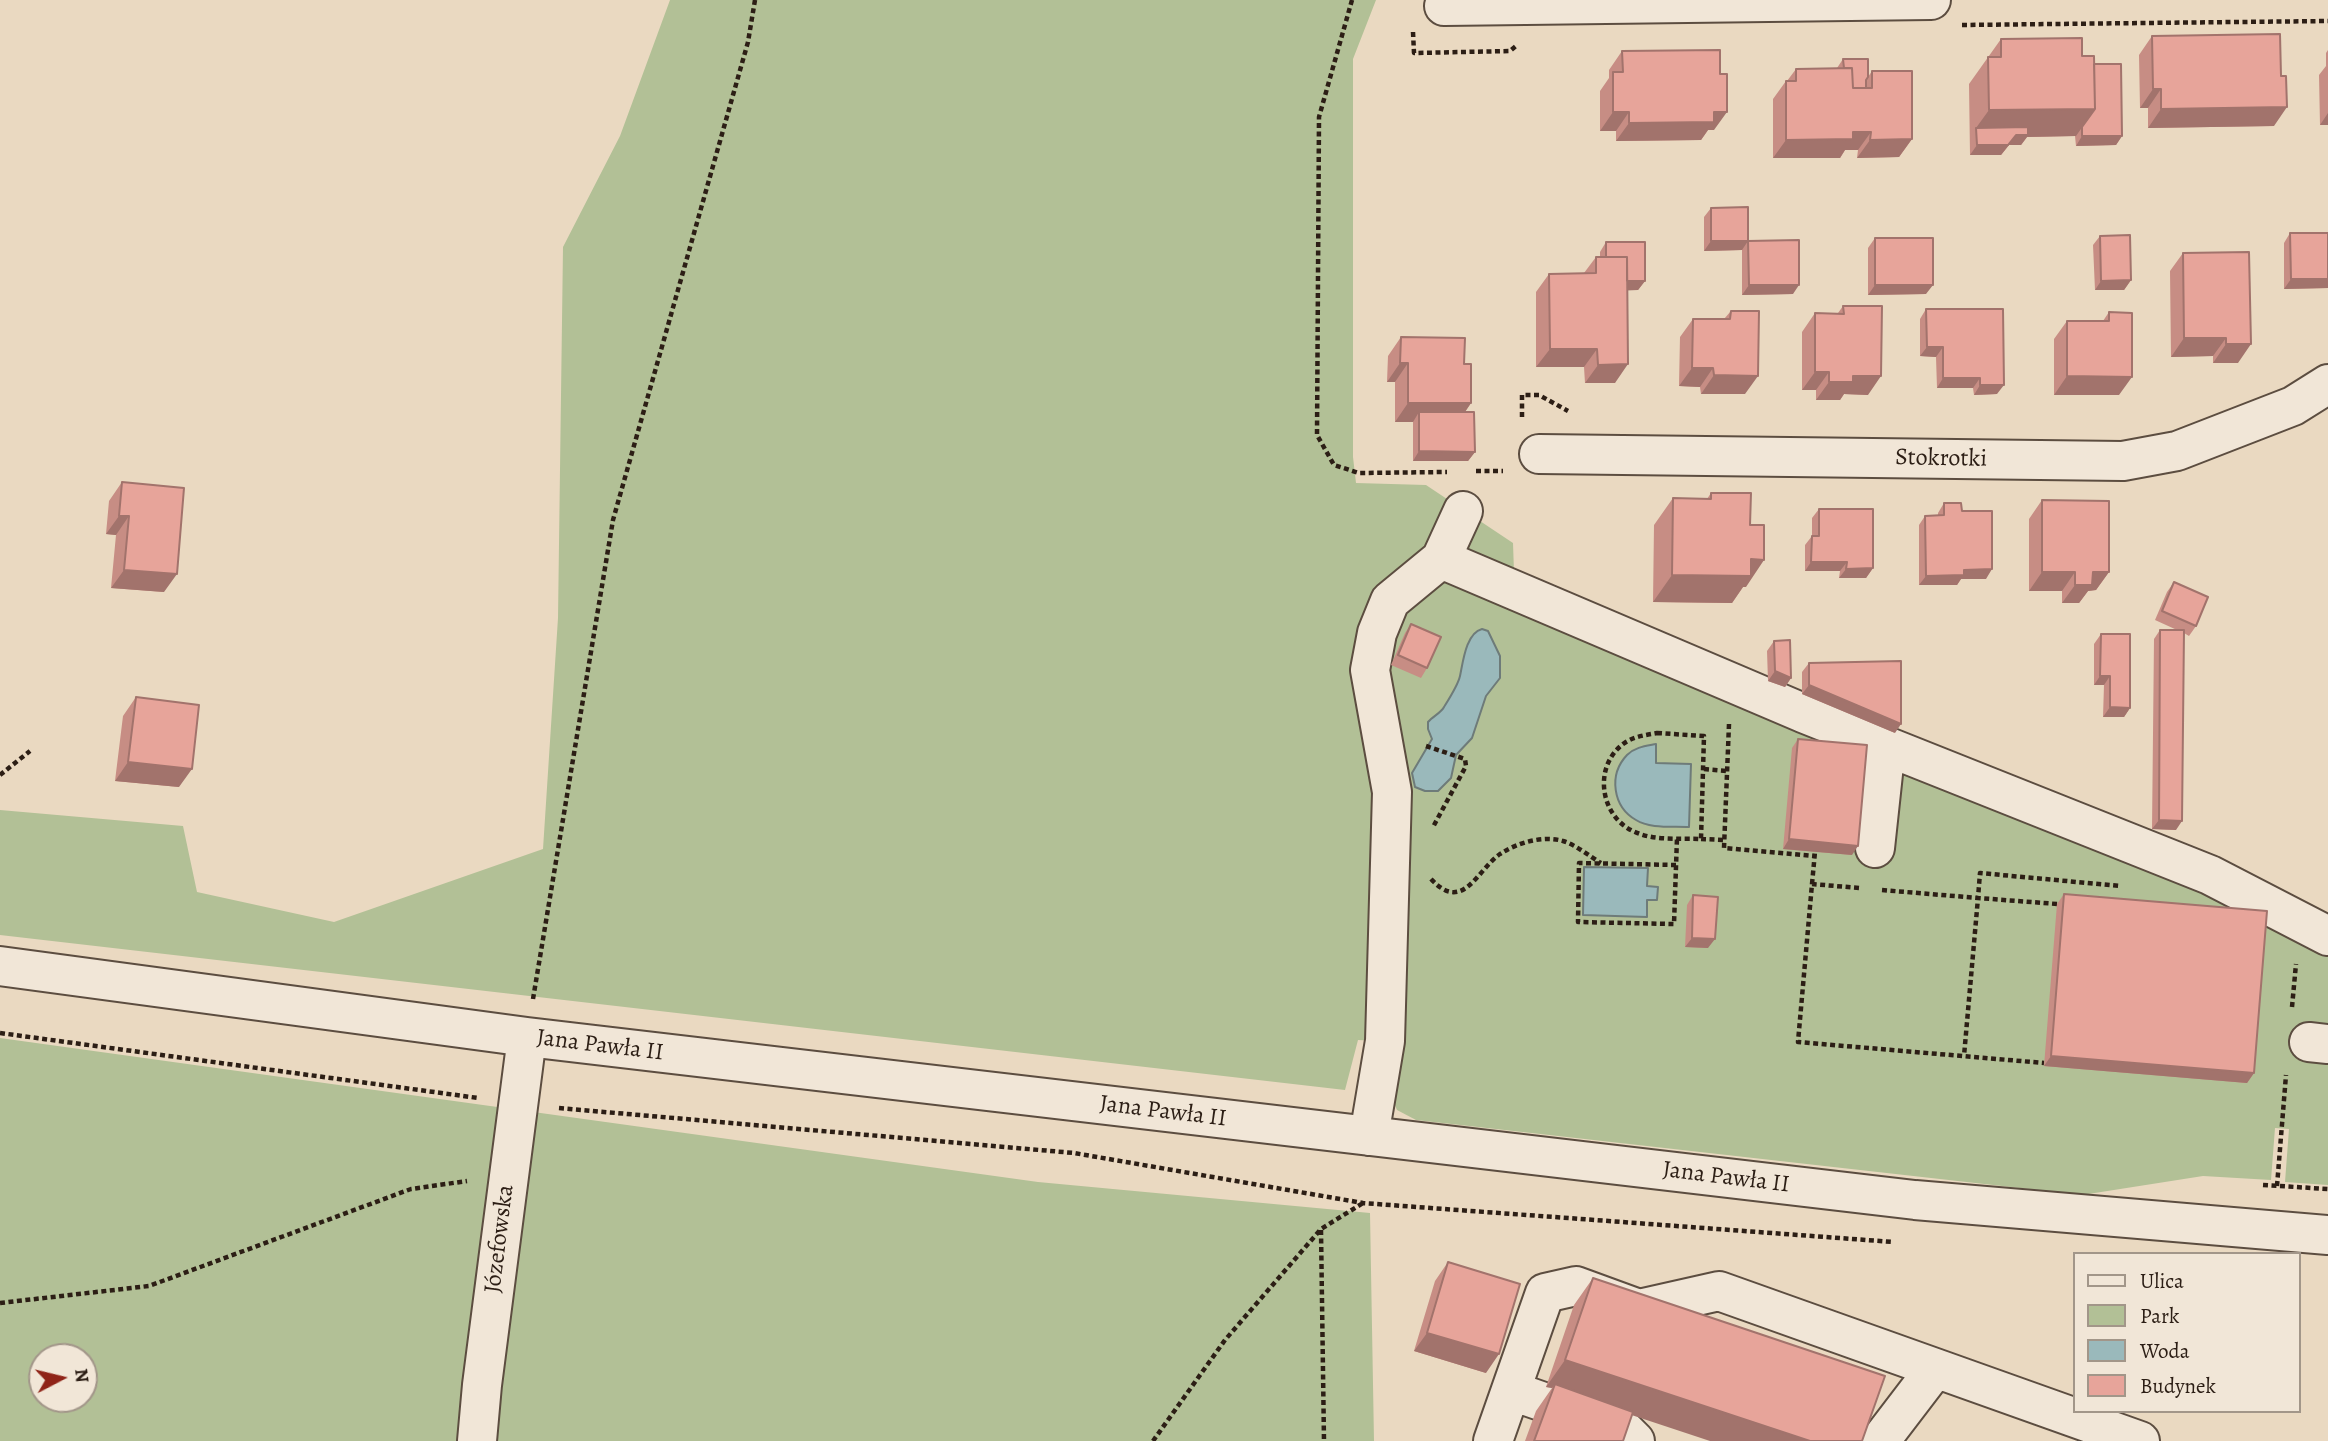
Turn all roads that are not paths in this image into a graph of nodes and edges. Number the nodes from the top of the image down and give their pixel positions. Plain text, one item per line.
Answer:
1 (1931, 0) edge
2 (1444, 6) dead end
3 (2328, 384) edge
4 (1539, 454) road end
5 (1463, 511) dead end
6 (1441, 559) junction
7 (1886, 746) junction
8 (1875, 848) dead end
9 (2328, 936) edge
10 (0, 966) edge
11 (527, 1037) junction
12 (1369, 1136) junction
13 (2328, 1236) edge
14 (1935, 1369) junction
15 (1512, 1391) junction
16 (477, 1441) edge
17 (1493, 1441) edge
18 (1635, 1441) edge
19 (1880, 1441) edge
20 (2140, 1441) edge

1 - 2 street
3 - 4 street, Stokrotki
5 - 6 street
6 - 7 street
6 - 12 street
7 - 8 street
7 - 9 street
10 - 11 street, Jana Pawła II
11 - 12 street, Jana Pawła II
11 - 16 street, Józefowska
12 - 13 street, Jana Pawła II
14 - 15 street
14 - 19 street
14 - 20 street
15 - 17 street
15 - 18 street

